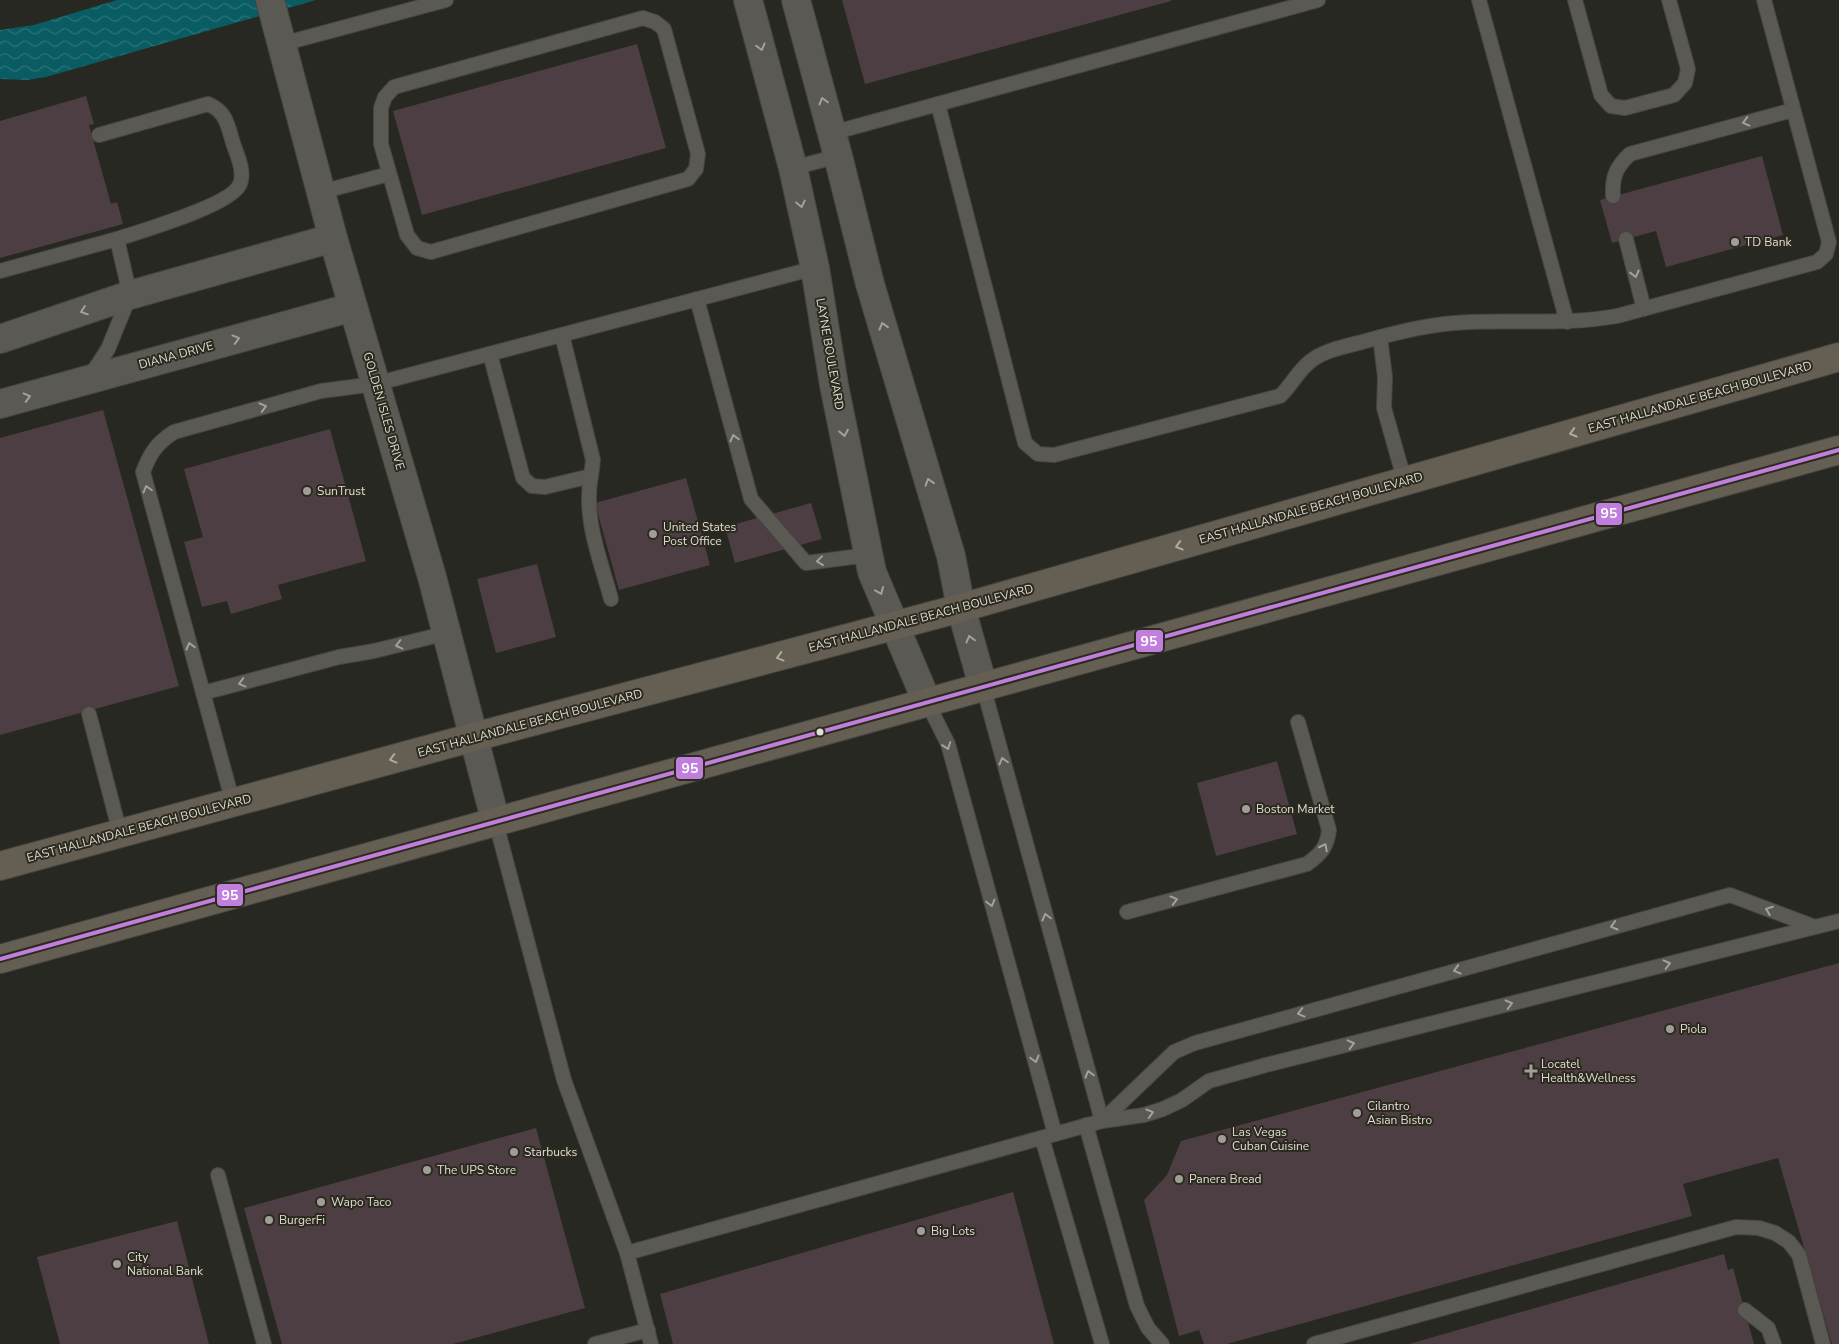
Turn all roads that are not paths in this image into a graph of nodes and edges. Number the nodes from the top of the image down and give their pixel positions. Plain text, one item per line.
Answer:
1 (446, 0) edge
2 (748, 0) edge
3 (796, 0) edge
4 (1318, 0) edge
5 (1479, 0) edge
6 (1575, 0) edge
7 (1669, 0) edge
8 (1764, 0) edge
9 (276, 22) edge
10 (938, 104) junction
11 (1793, 110) junction
12 (99, 135) dead end
13 (835, 144) junction
14 (793, 168) junction
15 (389, 174) junction
16 (321, 192) junction
17 (1613, 196) dead end
18 (333, 238) junction
19 (117, 239) junction
20 (1626, 239) dead end
21 (815, 268) junction
22 (0, 271) edge
23 (130, 295) junction
24 (697, 299) junction
25 (353, 307) junction
26 (1644, 309) junction
27 (1567, 322) junction
28 (562, 335) junction
29 (1380, 337) junction
30 (0, 339) edge
31 (490, 354) junction
32 (1839, 357) edge
33 (88, 380) junction
34 (375, 384) junction
35 (0, 404) edge
36 (1836, 450) edge
37 (591, 476) junction
38 (1405, 482) junction
39 (868, 555) junction
40 (611, 599) dead end
41 (961, 608) junction
42 (895, 626) junction
43 (447, 633) junction
44 (983, 686) junction
45 (203, 693) junction
46 (927, 702) junction
47 (89, 714) dead end
48 (1298, 722) dead end
49 (474, 737) junction
50 (233, 803) junction
51 (496, 823) junction
52 (120, 834) junction
53 (0, 866) edge
54 (1127, 912) dead end
55 (1839, 920) edge
56 (1815, 927) junction
57 (0, 959) edge
58 (1102, 1121) junction
59 (1086, 1125) junction
60 (1049, 1136) junction
61 (218, 1174) dead end
62 (627, 1253) junction
63 (1745, 1310) dead end
64 (648, 1330) junction
65 (1099, 1340) edge
66 (264, 1344) edge
67 (595, 1344) edge
68 (651, 1344) edge
69 (1112, 1344) edge
70 (1162, 1344) edge
71 (1314, 1344) edge
72 (1774, 1344) edge
73 (1823, 1344) edge

1 - 9 lane
2 -> 14 street, LAYNE BOULEVARD
13 -> 3 street
4 - 10 lane
5 - 27 lane
6 - 7 lane
8 - 11 lane
9 - 16 street, GOLDEN ISLES DRIVE
10 - 13 lane
10 - 29 lane
11 -> 17 lane
11 - 26 lane
12 - 19 lane
13 - 14 lane
41 -> 13 street
14 -> 21 street, LAYNE BOULEVARD
15 - 15 lane
15 - 16 lane
16 - 18 street, GOLDEN ISLES DRIVE
18 - 23 street
18 - 25 street, GOLDEN ISLES DRIVE
19 - 22 lane
19 - 23 lane
20 -> 26 lane
21 - 24 lane
21 -> 39 street, LAYNE BOULEVARD
23 -> 30 street
23 - 33 lane
24 - 28 lane
39 -> 24 lane
33 -> 25 street, DIANA DRIVE
25 - 34 street, GOLDEN ISLES DRIVE
26 - 27 lane
27 - 29 lane
28 - 31 lane
28 - 37 lane
29 - 38 lane
31 - 34 lane
31 - 37 lane
32 -> 38 main road, EAST HALLANDALE BEACH BOULEVARD
35 -> 33 street, DIANA DRIVE
34 - 43 street, GOLDEN ISLES DRIVE
45 -> 34 lane
36 - 44 main road
37 - 40 lane
38 -> 41 main road, EAST HALLANDALE BEACH BOULEVARD
39 -> 42 street, LAYNE BOULEVARD
41 - 42 main road, EAST HALLANDALE BEACH BOULEVARD
44 -> 41 street
42 - 46 street, LAYNE BOULEVARD
42 -> 49 main road, EAST HALLANDALE BEACH BOULEVARD
43 -> 45 lane
43 - 49 street, GOLDEN ISLES DRIVE
44 - 46 main road
58 -> 44 lane
45 - 50 lane
46 - 51 main road
46 -> 60 lane
47 - 52 lane
54 -> 48 lane
49 -> 50 main road, EAST HALLANDALE BEACH BOULEVARD
49 - 51 street, GOLDEN ISLES DRIVE
50 - 52 main road, EAST HALLANDALE BEACH BOULEVARD
51 - 57 main road
51 - 62 lane
52 - 53 main road, EAST HALLANDALE BEACH BOULEVARD
55 - 56 lane
58 -> 56 lane
56 -> 58 lane
58 - 59 lane
59 - 60 lane
59 - 70 lane
60 - 62 lane
60 - 65 lane
61 - 66 lane
62 - 64 lane
63 - 72 lane
64 - 67 lane
64 - 68 lane
65 - 69 lane
71 - 73 lane

